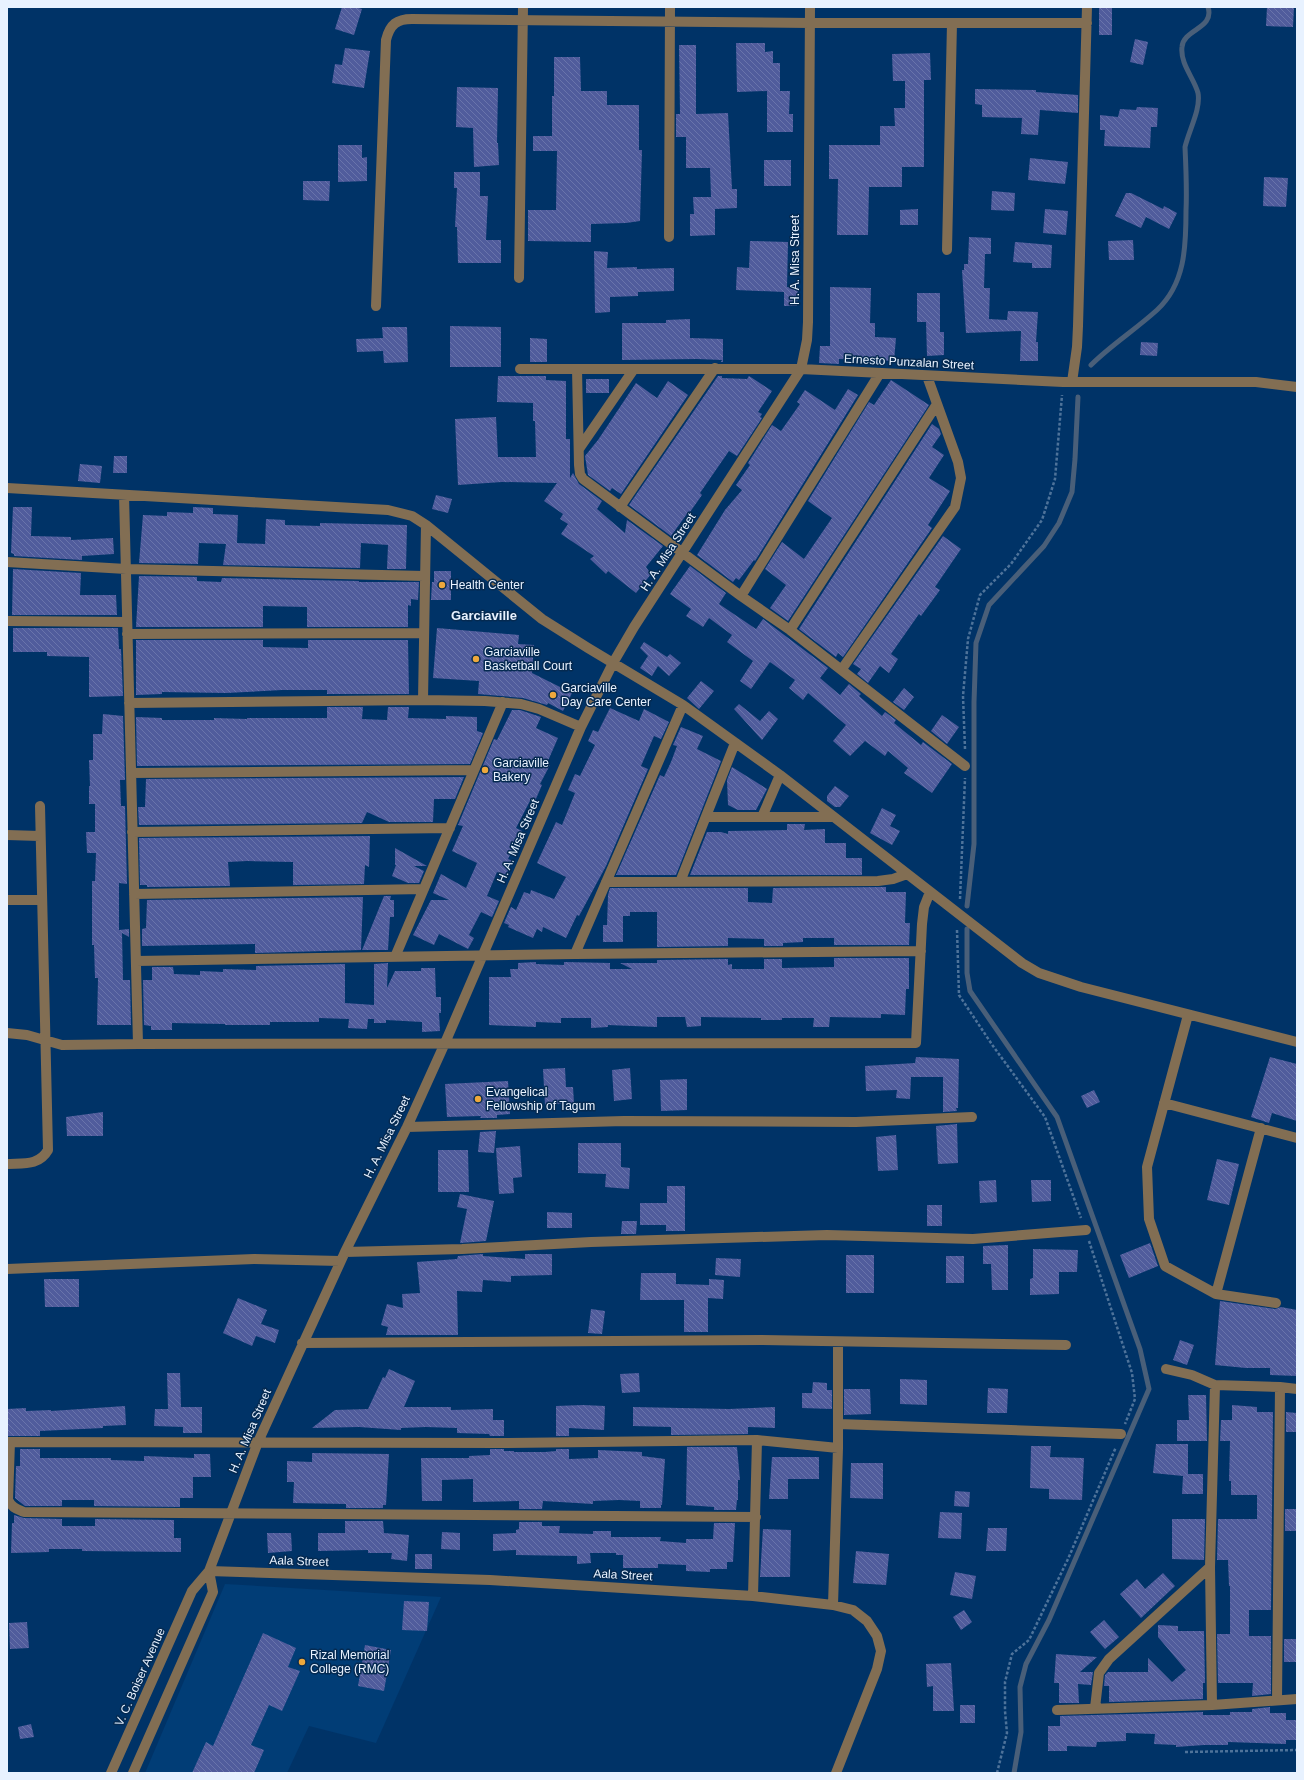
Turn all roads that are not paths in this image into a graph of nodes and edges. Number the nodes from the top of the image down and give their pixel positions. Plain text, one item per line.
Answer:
1 (523, 7) edge
2 (670, 7) edge
3 (810, 7) edge
4 (1087, 7) edge
5 (523, 21) junction
6 (670, 22) junction
7 (810, 23) junction
8 (952, 23) junction
9 (1087, 24) junction
10 (669, 237) dead end
11 (947, 250) dead end
12 (519, 278) dead end
13 (376, 306) dead end
14 (715, 368) junction
15 (520, 369) dead end
16 (577, 369) junction
17 (634, 369) junction
18 (801, 369) junction
19 (880, 373) junction
20 (927, 376) junction
21 (1067, 382) junction
22 (1297, 387) edge
23 (937, 404) junction
24 (579, 449) junction
25 (7, 488) edge
26 (124, 495) junction
27 (620, 507) junction
28 (426, 525) junction
29 (682, 553) junction
30 (7, 562) edge
31 (126, 569) junction
32 (424, 576) junction
33 (741, 596) junction
34 (7, 621) edge
35 (127, 622) junction
36 (790, 630) junction
37 (424, 633) junction
38 (127, 634) junction
39 (613, 662) junction
40 (842, 669) junction
41 (423, 700) junction
42 (504, 702) junction
43 (129, 703) junction
44 (683, 705) junction
45 (581, 727) junction
46 (735, 743) junction
47 (965, 766) road end
48 (474, 770) junction
49 (131, 773) junction
50 (780, 775) junction
51 (40, 806) dead end
52 (706, 816) junction
53 (762, 817) junction
54 (832, 817) junction
55 (450, 828) junction
56 (132, 832) junction
57 (7, 836) edge
58 (40, 836) junction
59 (906, 874) junction
60 (606, 882) junction
61 (680, 882) junction
62 (424, 889) junction
63 (930, 892) junction
64 (134, 894) junction
65 (7, 900) edge
66 (42, 900) junction
67 (921, 951) junction
68 (575, 954) junction
69 (483, 955) junction
70 (394, 957) junction
71 (136, 961) junction
72 (1188, 1016) junction
73 (7, 1033) edge
74 (45, 1041) junction
75 (1297, 1042) edge
76 (445, 1043) junction
77 (138, 1044) junction
78 (1164, 1103) junction
79 (972, 1117) dead end
80 (407, 1127) junction
81 (1261, 1128) junction
82 (1297, 1138) edge
83 (7, 1164) edge
84 (1086, 1230) road end
85 (345, 1252) junction
86 (340, 1261) junction
87 (7, 1269) edge
88 (1216, 1294) junction
89 (1276, 1303) dead end
90 (838, 1342) junction
91 (302, 1343) junction
92 (1066, 1345) dead end
93 (1166, 1369) dead end
94 (1215, 1385) junction
95 (1280, 1387) junction
96 (1297, 1389) edge
97 (838, 1424) junction
98 (1121, 1434) road end
99 (757, 1440) junction
100 (8, 1442) edge
101 (258, 1442) junction
102 (838, 1448) junction
103 (231, 1513) junction
104 (756, 1517) junction
105 (1210, 1567) junction
106 (209, 1571) junction
107 (192, 1591) joint
108 (753, 1596) junction
109 (833, 1605) junction
110 (1277, 1700) junction
111 (1297, 1700) edge
112 (1212, 1705) junction
113 (1095, 1708) junction
114 (1057, 1710) dead end
115 (111, 1773) edge
116 (133, 1773) edge
117 (836, 1773) edge

1 - 5 street
2 - 6 street
3 - 7 street, H. A. Misa Street
4 - 9 street
5 - 6 street
5 - 12 street
5 - 13 street
6 - 7 street
6 - 10 street
7 - 8 street
7 - 18 street, H. A. Misa Street
8 - 9 street
8 - 11 street
9 - 21 street
14 - 17 street, Ernesto Punzalan Street
14 - 18 street, Ernesto Punzalan Street
14 - 27 street
15 - 16 street, Ernesto Punzalan Street
16 - 17 street, Ernesto Punzalan Street
16 - 24 street
17 - 24 street
18 - 19 street, Ernesto Punzalan Street
18 - 29 street, H. A. Misa Street
19 - 20 street, Ernesto Punzalan Street
19 - 33 street
20 - 21 street, Ernesto Punzalan Street
20 - 23 street
21 - 22 street, Ernesto Punzalan Street
23 - 36 street
23 - 40 street
24 - 27 street
25 - 26 street
26 - 28 street
26 - 31 street
27 - 29 street
28 - 32 street
28 - 39 street
29 - 33 street
29 - 39 street, H. A. Misa Street
30 - 31 street
31 - 32 street
31 - 35 street
32 - 37 street
33 - 36 street
34 - 35 street
35 - 38 street
36 - 40 street
37 - 38 street
37 - 41 street
38 - 43 street
39 - 44 street
39 - 45 street, H. A. Misa Street
40 - 47 street
41 - 42 street
41 - 43 street
42 - 45 street
42 - 48 street
43 - 49 street
44 - 46 street
44 - 60 street
45 - 69 street, H. A. Misa Street
46 - 50 street
46 - 52 street
48 - 49 street
48 - 55 street
49 - 56 street
50 - 53 street
50 - 54 street
51 - 58 street
52 - 53 street
52 - 61 street
53 - 54 street
54 - 59 street
55 - 56 street
55 - 62 street
56 - 64 street
57 - 58 street
58 - 66 street
59 - 61 street
59 - 63 street
60 - 61 street
60 - 68 street
62 - 64 street
62 - 70 street
63 - 67 street
63 - 72 street
64 - 71 street
65 - 66 street
66 - 74 street
67 - 68 street
67 - 76 street
68 - 69 street
69 - 70 street
69 - 76 street, H. A. Misa Street
70 - 71 street
71 - 77 street
72 - 75 street
72 - 78 street
73 - 74 street
74 - 77 street
74 - 83 street
76 - 77 street
76 - 80 street, H. A. Misa Street
78 - 81 street
78 - 88 street
79 - 80 street
80 - 85 street, H. A. Misa Street
81 - 82 street
81 - 88 street
84 - 85 street
85 - 86 street, H. A. Misa Street
86 - 87 street
86 - 91 street, H. A. Misa Street
88 - 89 street
90 - 91 street
90 - 92 street
90 - 97 street
91 - 101 street, H. A. Misa Street
93 - 94 street
94 - 95 street
94 - 105 street
95 - 96 street
95 - 110 street
97 - 98 street
97 - 102 street
99 - 101 street
99 - 102 street
99 - 104 street
100 - 101 street
100 - 103 street
101 - 103 street, H. A. Misa Street
102 - 109 street
103 - 104 street
103 - 106 street, H. A. Misa Street
104 - 108 street
105 - 112 street
105 - 113 street
106 - 107 street, H. A. Misa Street
106 - 108 street, Aala Street
106 - 116 street
107 - 115 street, V. C. Boiser Avenue
108 - 109 street, Aala Street
109 - 117 street, Aala Street
110 - 111 street
110 - 112 street
112 - 113 street
113 - 114 street

